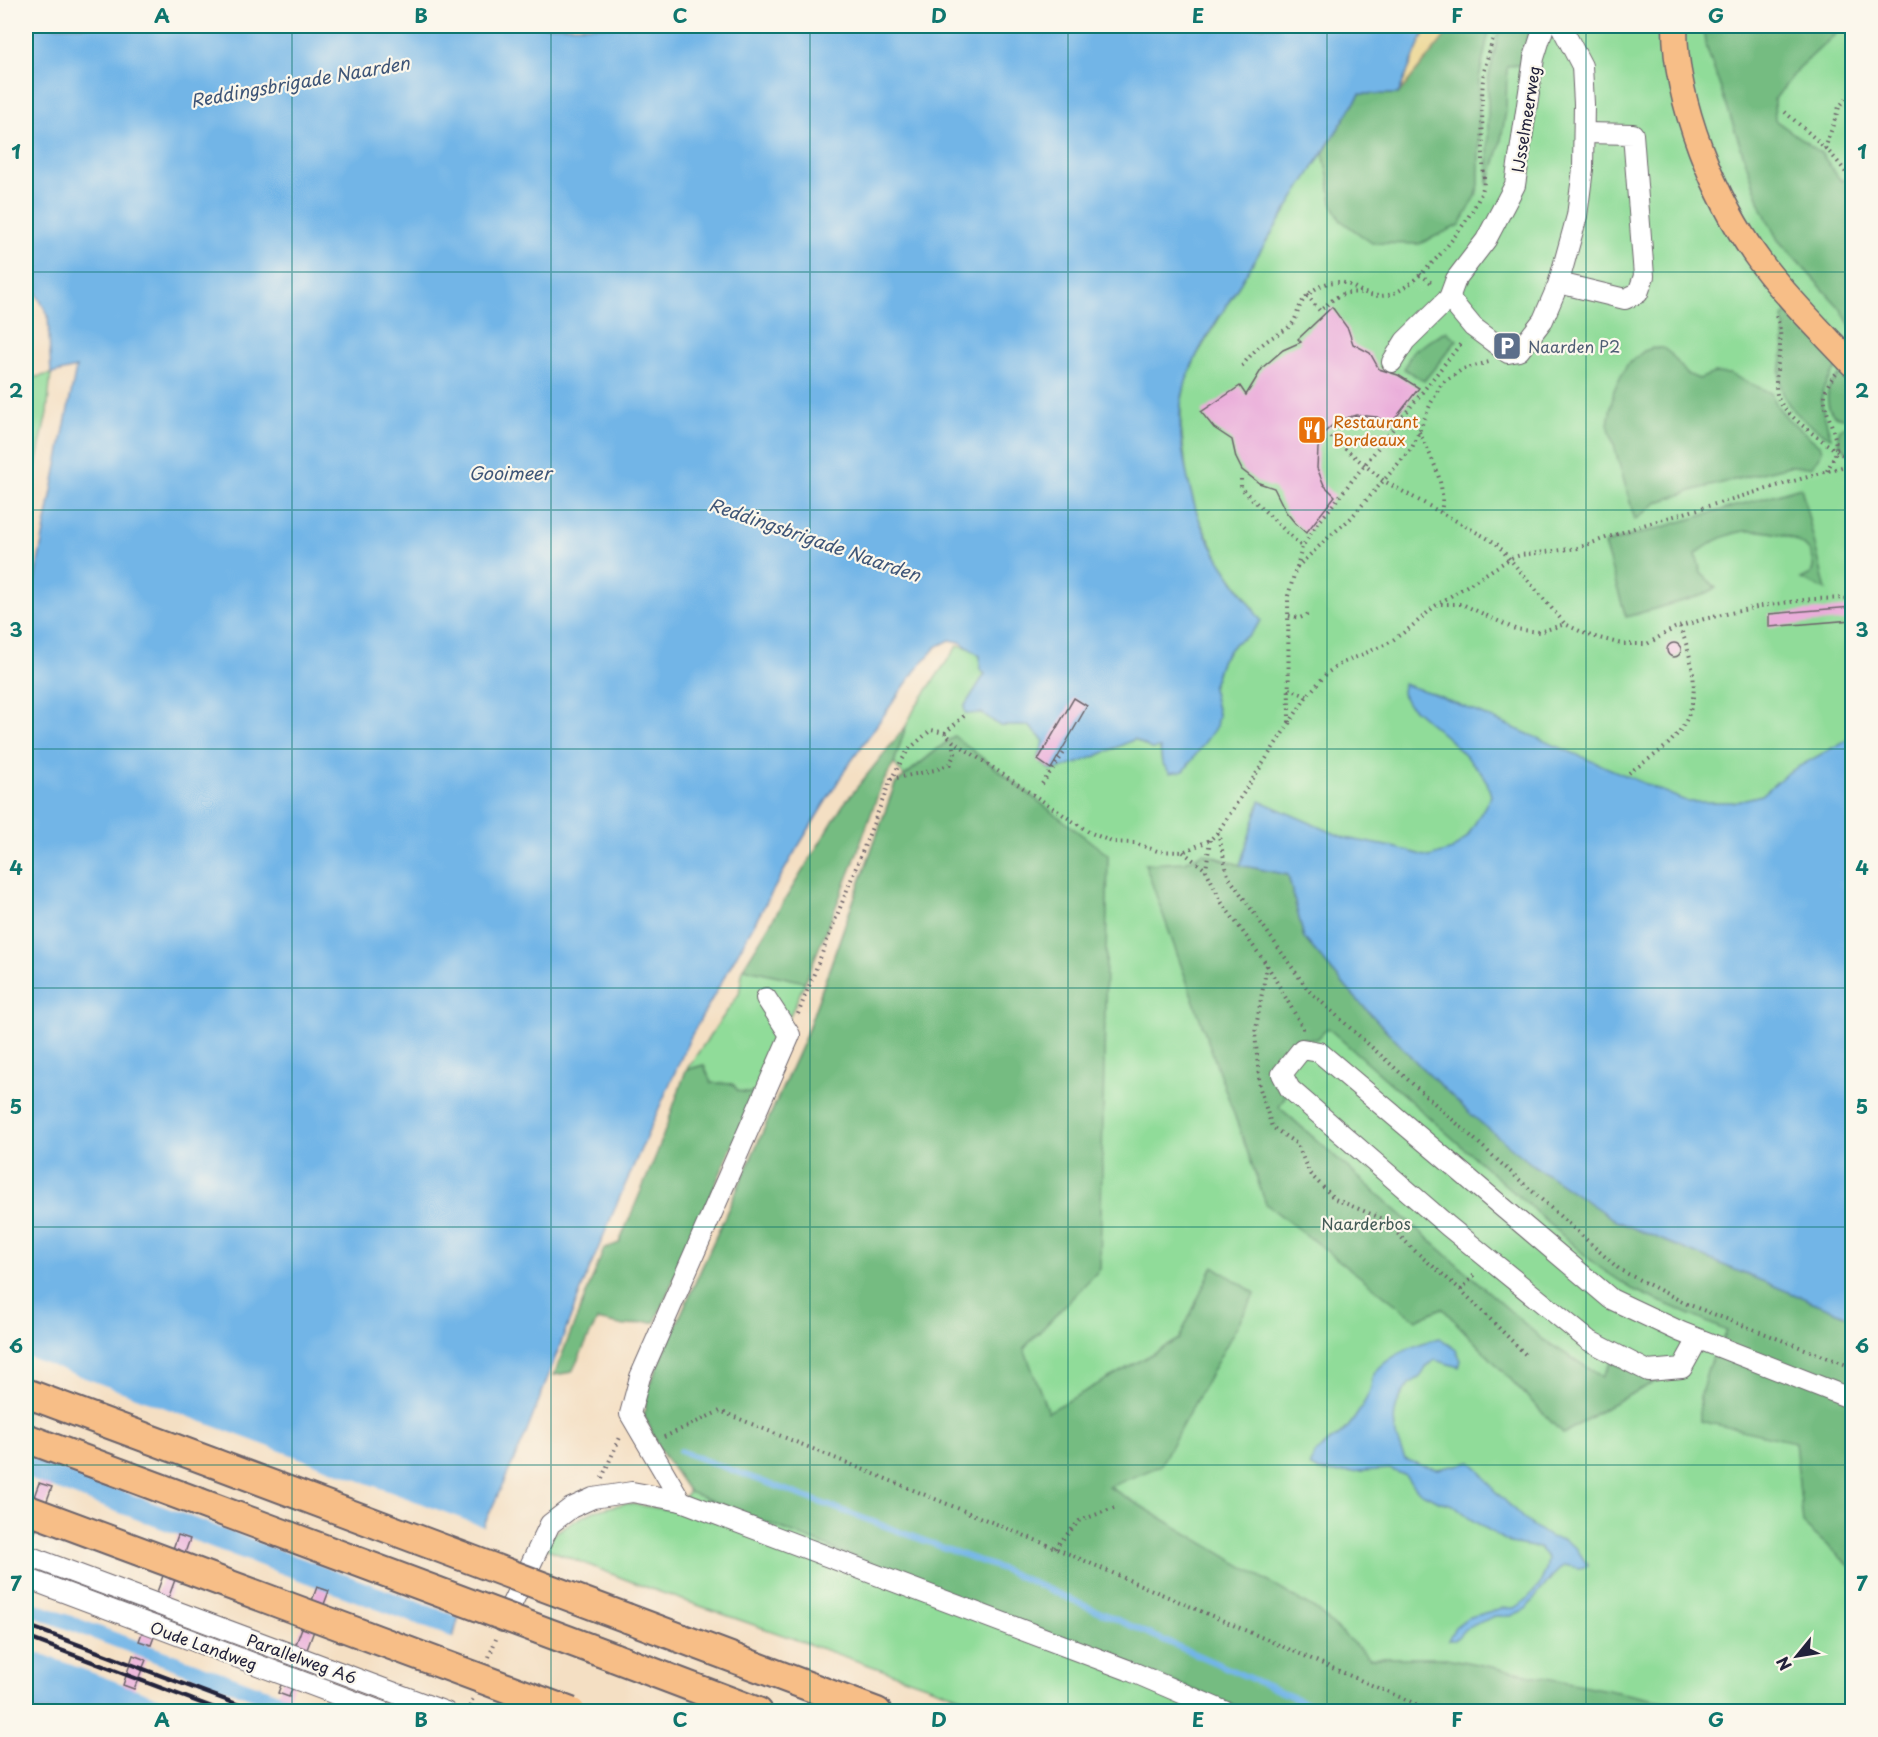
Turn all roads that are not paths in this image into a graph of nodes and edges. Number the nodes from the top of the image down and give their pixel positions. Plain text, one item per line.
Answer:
1 (1544, 26) edge
2 (1561, 26) edge
3 (1675, 26) edge
4 (1585, 133) junction
5 (1559, 283) junction
6 (1449, 298) junction
7 (1392, 362) dead end
8 (1851, 362) edge
9 (766, 998) dead end
10 (1698, 1339) junction
11 (26, 1393) edge
12 (1852, 1399) edge
13 (26, 1438) edge
14 (681, 1502) junction
15 (26, 1509) edge
16 (26, 1555) edge
17 (26, 1578) edge
18 (158, 1604) joint
19 (503, 1622) dead end
20 (383, 1712) edge
21 (446, 1712) edge
22 (572, 1712) edge
23 (758, 1712) edge
24 (877, 1712) edge
25 (1227, 1712) edge

1 - 6 street, IJsselmeerweg
2 - 4 street
3 - 8 main road
4 - 5 street
4 - 5 street
5 - 6 street
6 - 7 street
9 - 14 street
10 - 10 street
10 - 12 street
11 - 24 highway, bridge
13 - 23 highway, bridge
14 - 19 street
14 - 25 street
15 - 22 highway, bridge
16 - 18 street, Oude Landweg
17 - 20 street, Oude Landweg
18 - 21 street, Parallelweg A6

